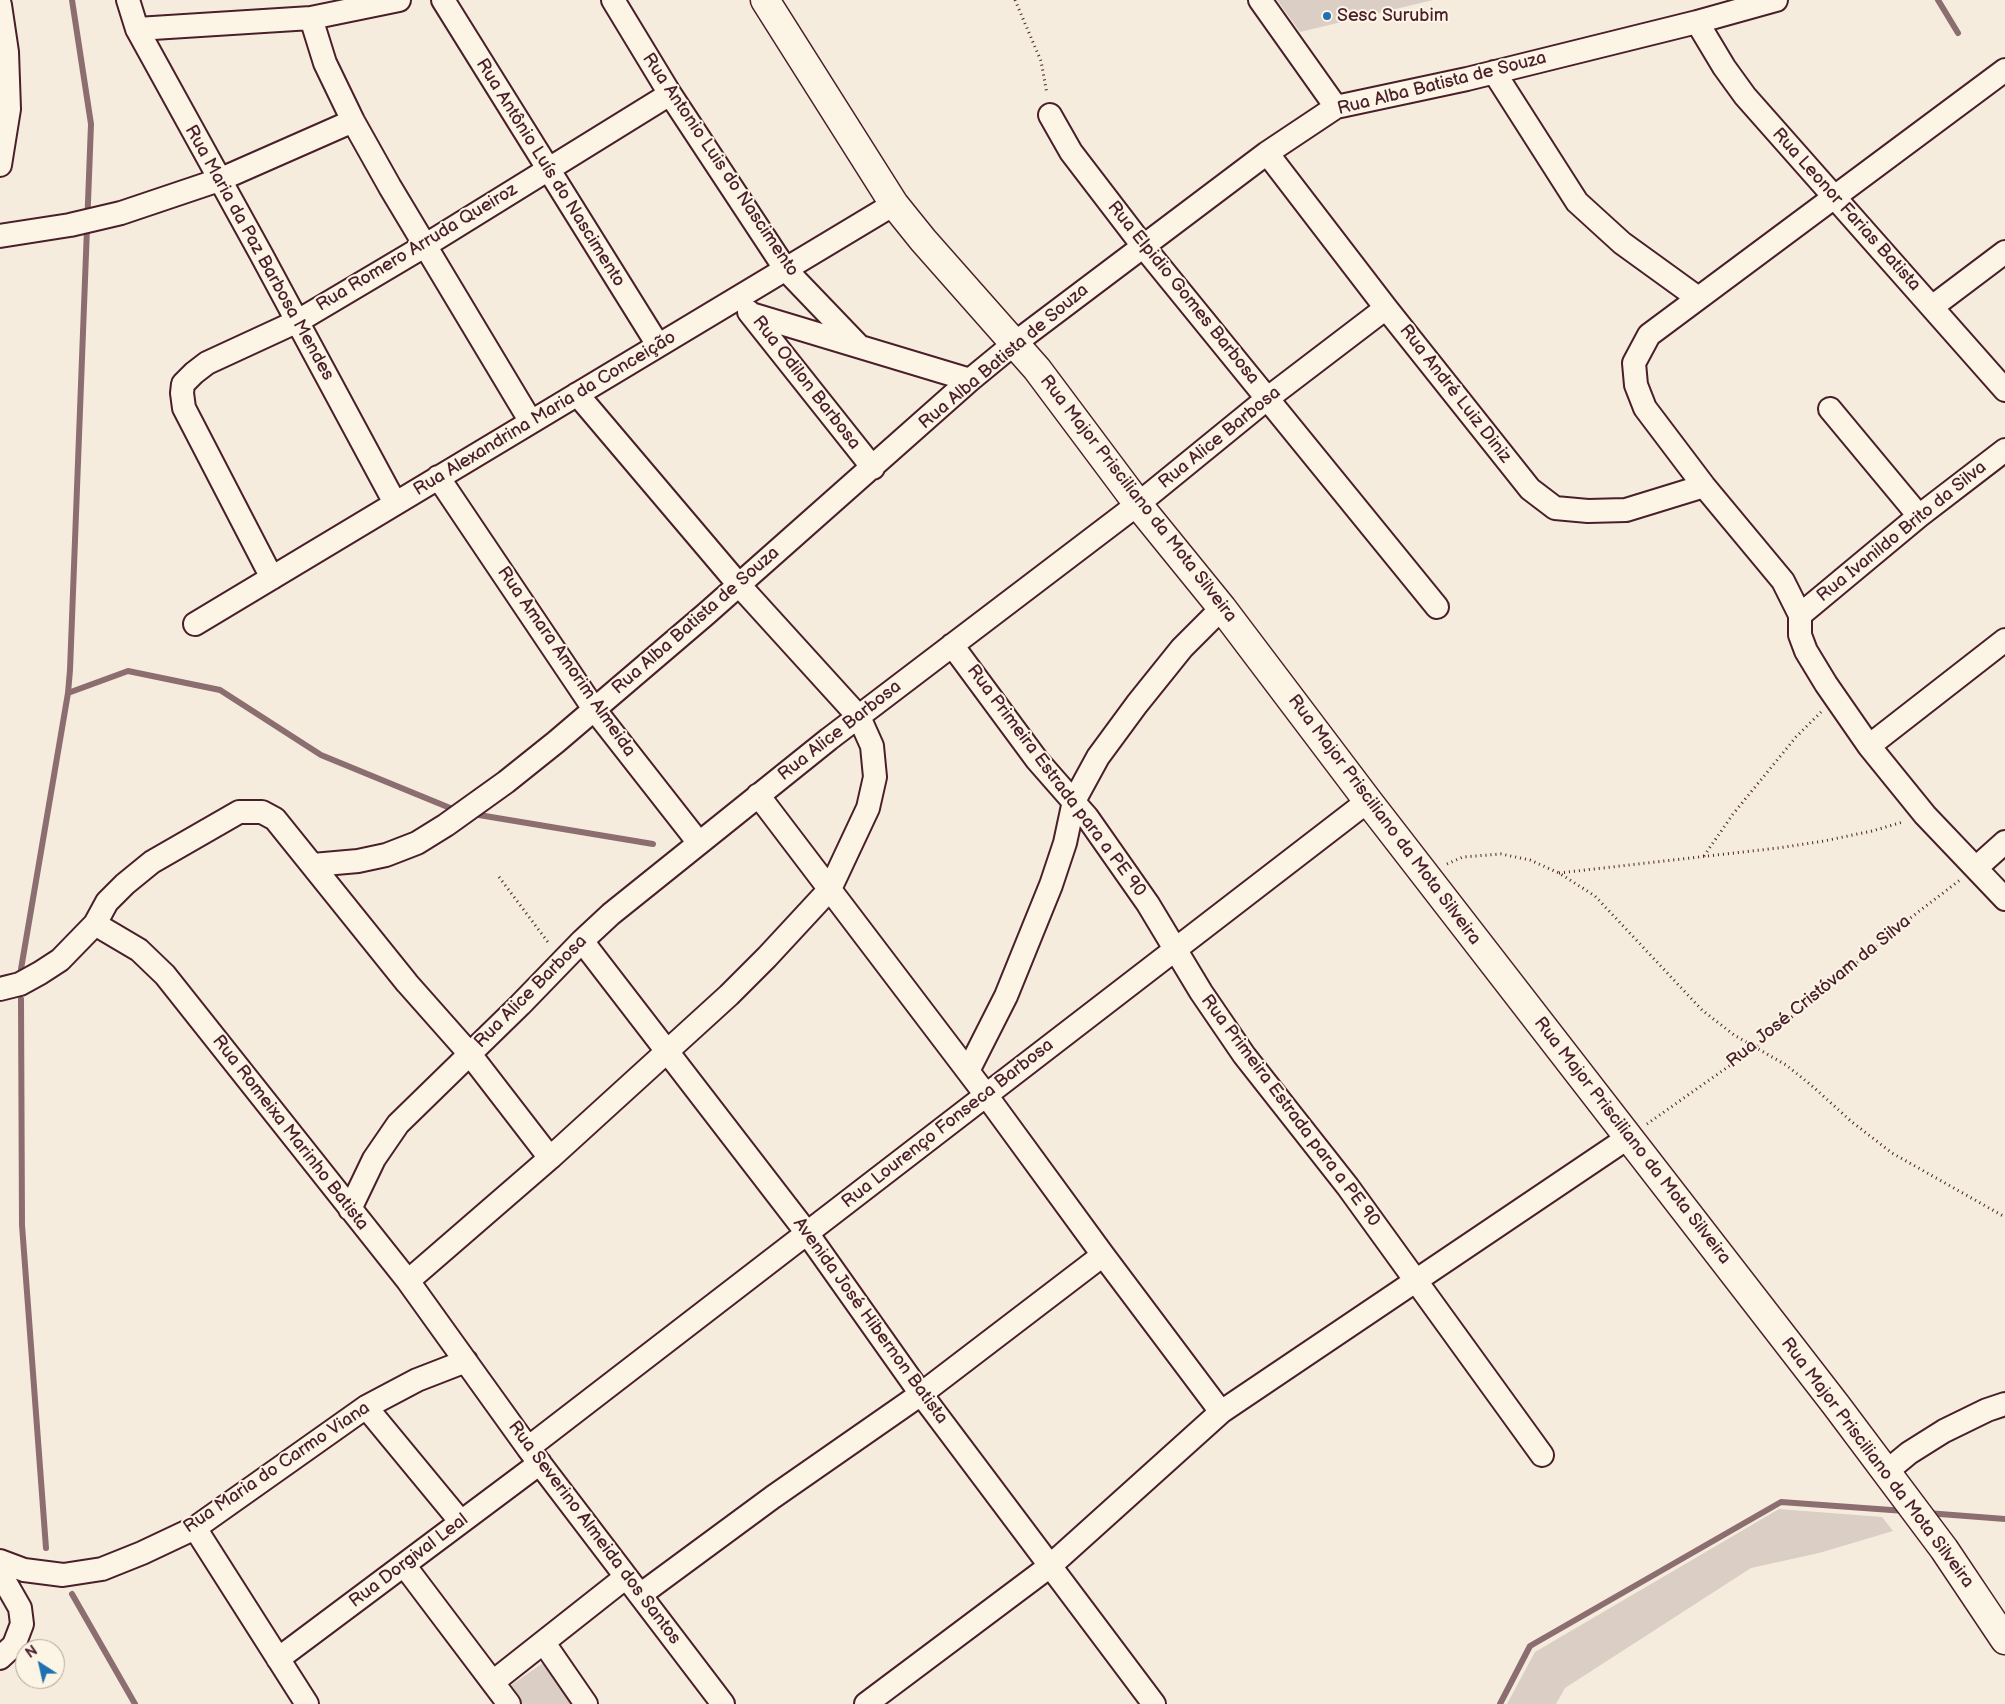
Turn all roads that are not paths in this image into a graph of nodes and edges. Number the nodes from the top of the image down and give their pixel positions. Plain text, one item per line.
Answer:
1 (128, 0) edge
2 (399, 0) edge
3 (443, 0) edge
4 (613, 0) edge
5 (765, 0) edge
6 (1260, 0) edge
7 (1776, 0) edge
8 (0, 5) edge
9 (311, 18) junction
10 (1697, 22) junction
11 (137, 29) junction
12 (2005, 70) edge
13 (1494, 72) junction
14 (670, 94) junction
15 (1336, 107) junction
16 (1050, 114) road end
17 (353, 121) junction
18 (1267, 153) junction
19 (0, 162) edge
20 (547, 169) junction
21 (220, 180) junction
22 (1835, 198) junction
23 (894, 204) junction
24 (0, 236) edge
25 (426, 245) junction
26 (1143, 246) junction
27 (2005, 252) edge
28 (786, 270) junction
29 (1698, 298) junction
30 (744, 306) junction
31 (1932, 307) junction
32 (1386, 308) junction
33 (298, 321) junction
34 (1014, 343) junction
35 (858, 345) junction
36 (658, 346) junction
37 (970, 380) junction
38 (2005, 390) edge
39 (577, 394) junction
40 (1268, 398) junction
41 (1830, 408) dead end
42 (530, 422) junction
43 (2005, 450) edge
44 (873, 468) junction
45 (438, 478) junction
46 (1704, 486) junction
47 (396, 503) junction
48 (1138, 504) junction
49 (1919, 516) junction
50 (272, 578) junction
51 (739, 585) junction
52 (1437, 607) dead end
53 (1222, 608) junction
54 (1800, 616) junction
55 (195, 624) dead end
56 (2005, 640) edge
57 (952, 645) junction
58 (594, 709) junction
59 (859, 717) junction
60 (1869, 746) junction
61 (758, 795) junction
62 (1074, 801) junction
63 (1368, 801) junction
64 (698, 842) junction
65 (2005, 842) edge
66 (313, 865) junction
67 (1976, 868) junction
68 (830, 889) junction
69 (2005, 899) edge
70 (95, 924) junction
71 (582, 941) junction
72 (1176, 949) junction
73 (0, 989) edge
74 (666, 1051) junction
75 (469, 1054) junction
76 (968, 1071) junction
77 (986, 1094) junction
78 (1628, 1137) junction
79 (550, 1158) junction
80 (350, 1210) junction
81 (807, 1232) junction
82 (1102, 1255) junction
83 (408, 1281) junction
84 (1417, 1281) junction
85 (466, 1361) junction
86 (921, 1394) junction
87 (2005, 1404) edge
88 (366, 1407) junction
89 (1220, 1412) junction
90 (534, 1455) junction
91 (1542, 1455) dead end
92 (1893, 1482) junction
93 (461, 1522) junction
94 (195, 1528) junction
95 (0, 1560) edge
96 (404, 1564) junction
97 (1050, 1566) junction
98 (0, 1573) edge
99 (626, 1577) junction
100 (640, 1595) junction
101 (2005, 1640) edge
102 (544, 1643) junction
103 (0, 1658) edge
104 (278, 1659) junction
105 (493, 1682) junction
106 (307, 1704) edge
107 (509, 1704) edge
108 (586, 1704) edge
109 (723, 1704) edge
110 (866, 1704) edge
111 (1154, 1704) edge

1 - 11 street, Rua Maria da Paz Barbosa Mendes
2 - 9 street
3 - 20 street, Rua Antônio Luís do Nascimento
4 - 14 street, Rua Antonio Luis do Nascimento
5 - 23 main road, Rua Major Prisciliano da Mota Silveira
6 - 15 street
7 - 10 street, Rua Alba Batista de Souza
8 - 19 street
9 - 11 street
9 - 17 street
10 - 13 street, Rua Alba Batista de Souza
10 - 22 street, Rua Leonor Farias Batista
11 - 21 street, Rua Maria da Paz Barbosa Mendes
12 - 22 street
13 - 15 street, Rua Alba Batista de Souza
13 - 29 street
14 - 20 street, Rua Romero Arruda Queiroz
14 - 28 street, Rua Antonio Luis do Nascimento
15 - 18 street, Rua Alba Batista de Souza
16 - 26 street, Rua Elpidio Gomes Barbosa
17 - 21 street
17 - 25 street
18 - 26 street, Rua Alba Batista de Souza
18 - 32 street, Rua André Luiz Diniz
20 - 25 street, Rua Romero Arruda Queiroz
20 - 36 street, Rua Antônio Luís do Nascimento
21 - 24 street
21 - 33 street, Rua Maria da Paz Barbosa Mendes
22 - 29 street
22 - 31 street, Rua Leonor Farias Batista
23 - 28 street, Rua Alexandrina Maria da Conceição
23 - 34 main road, Rua Major Prisciliano da Mota Silveira
25 - 33 street, Rua Romero Arruda Queiroz
25 - 42 street
26 - 34 street, Rua Alba Batista de Souza
26 - 40 street, Rua Elpidio Gomes Barbosa
27 - 31 street
28 - 30 street, Rua Alexandrina Maria da Conceição
28 - 35 street, Rua Antonio Luis do Nascimento
29 - 46 street
30 - 35 street
30 - 36 street, Rua Alexandrina Maria da Conceição
30 - 44 street, Rua Odilon Barbosa
31 - 38 street, Rua Leonor Farias Batista
32 - 40 street, Rua Alice Barbosa
32 - 46 street, Rua André Luiz Diniz
33 - 47 street, Rua Maria da Paz Barbosa Mendes
33 - 50 street, Rua Romero Arruda Queiroz
34 - 37 street, Rua Alba Batista de Souza
34 - 48 main road, Rua Major Prisciliano da Mota Silveira
35 - 37 street
36 - 39 street, Rua Alexandrina Maria da Conceição
37 - 44 street, Rua Alba Batista de Souza
39 - 42 street, Rua Alexandrina Maria da Conceição
39 - 51 street
40 - 48 street, Rua Alice Barbosa
40 - 52 street, Rua Elpidio Gomes Barbosa
41 - 49 street
42 - 45 street, Rua Alexandrina Maria da Conceição
43 - 49 street, Rua Ivanildo Brito da Silva
44 - 51 street, Rua Alba Batista de Souza
45 - 47 street, Rua Alexandrina Maria da Conceição
45 - 58 street, Rua Amara Amorim Almeida
46 - 54 street
47 - 50 street, Rua Alexandrina Maria da Conceição
48 - 53 main road, Rua Major Prisciliano da Mota Silveira
48 - 57 street, Rua Alice Barbosa
49 - 54 street, Rua Ivanildo Brito da Silva
50 - 55 street, Rua Alexandrina Maria da Conceição
51 - 58 street, Rua Alba Batista de Souza
51 - 59 street
53 - 62 street
53 - 63 main road, Rua Major Prisciliano da Mota Silveira
54 - 60 street
56 - 60 street
57 - 59 street, Rua Alice Barbosa
57 - 62 street, Rua Primeira Estrada para a PE 90
58 - 64 street, Rua Amara Amorim Almeida
58 - 66 street, Rua Alba Batista de Souza
59 - 61 street, Rua Alice Barbosa
59 - 68 street
60 - 67 street
61 - 64 street, Rua Alice Barbosa
61 - 68 street
62 - 72 street, Rua Primeira Estrada para a PE 90
62 - 76 street
63 - 72 street, Rua Lourenço Fonseca Barbosa
63 - 78 main road, Rua Major Prisciliano da Mota Silveira
64 - 71 street, Rua Alice Barbosa
65 - 67 street
66 - 70 street
66 - 75 street
67 - 69 street
68 - 74 street
68 - 76 street
70 - 73 street
70 - 80 street, Rua Romeixa Marinho Batista
71 - 74 street, Avenida José Hibernon Batista
71 - 75 street, Rua Alice Barbosa
72 - 77 street, Rua Lourenço Fonseca Barbosa
72 - 84 street, Rua Primeira Estrada para a PE 90
74 - 79 street
74 - 81 street, Avenida José Hibernon Batista
75 - 79 street
75 - 80 street, Rua Alice Barbosa
76 - 77 street
77 - 81 street, Rua Lourenço Fonseca Barbosa
77 - 82 street
78 - 84 street
78 - 92 main road, Rua Major Prisciliano da Mota Silveira
79 - 83 street
80 - 83 street, Rua Romeixa Marinho Batista
81 - 86 street, Avenida José Hibernon Batista
81 - 90 street, Rua Lourenço Fonseca Barbosa
82 - 86 street
82 - 89 street
83 - 85 street, Rua Romeixa Marinho Batista
84 - 89 street
84 - 91 street, Rua Primeira Estrada para a PE 90
85 - 88 street, Rua Maria do Carmo Viana
85 - 90 street, Rua Severino Almeida dos Santos
86 - 97 street, Avenida José Hibernon Batista
86 - 100 street
87 - 92 street
88 - 93 street
88 - 94 street, Rua Maria do Carmo Viana
89 - 97 street
90 - 93 street, Rua Dorgival Leal
90 - 99 street, Rua Severino Almeida dos Santos
92 - 101 main road, Rua Major Prisciliano da Mota Silveira
93 - 96 street, Rua Dorgival Leal
94 - 95 street, Rua Maria do Carmo Viana
94 - 104 street
96 - 104 street, Rua Dorgival Leal
96 - 105 street
97 - 110 street
97 - 111 street, Avenida José Hibernon Batista
98 - 103 street
99 - 100 street, Rua Severino Almeida dos Santos
99 - 102 street
100 - 109 street, Rua Severino Almeida dos Santos
102 - 105 street
102 - 108 street
104 - 106 street
105 - 107 street

